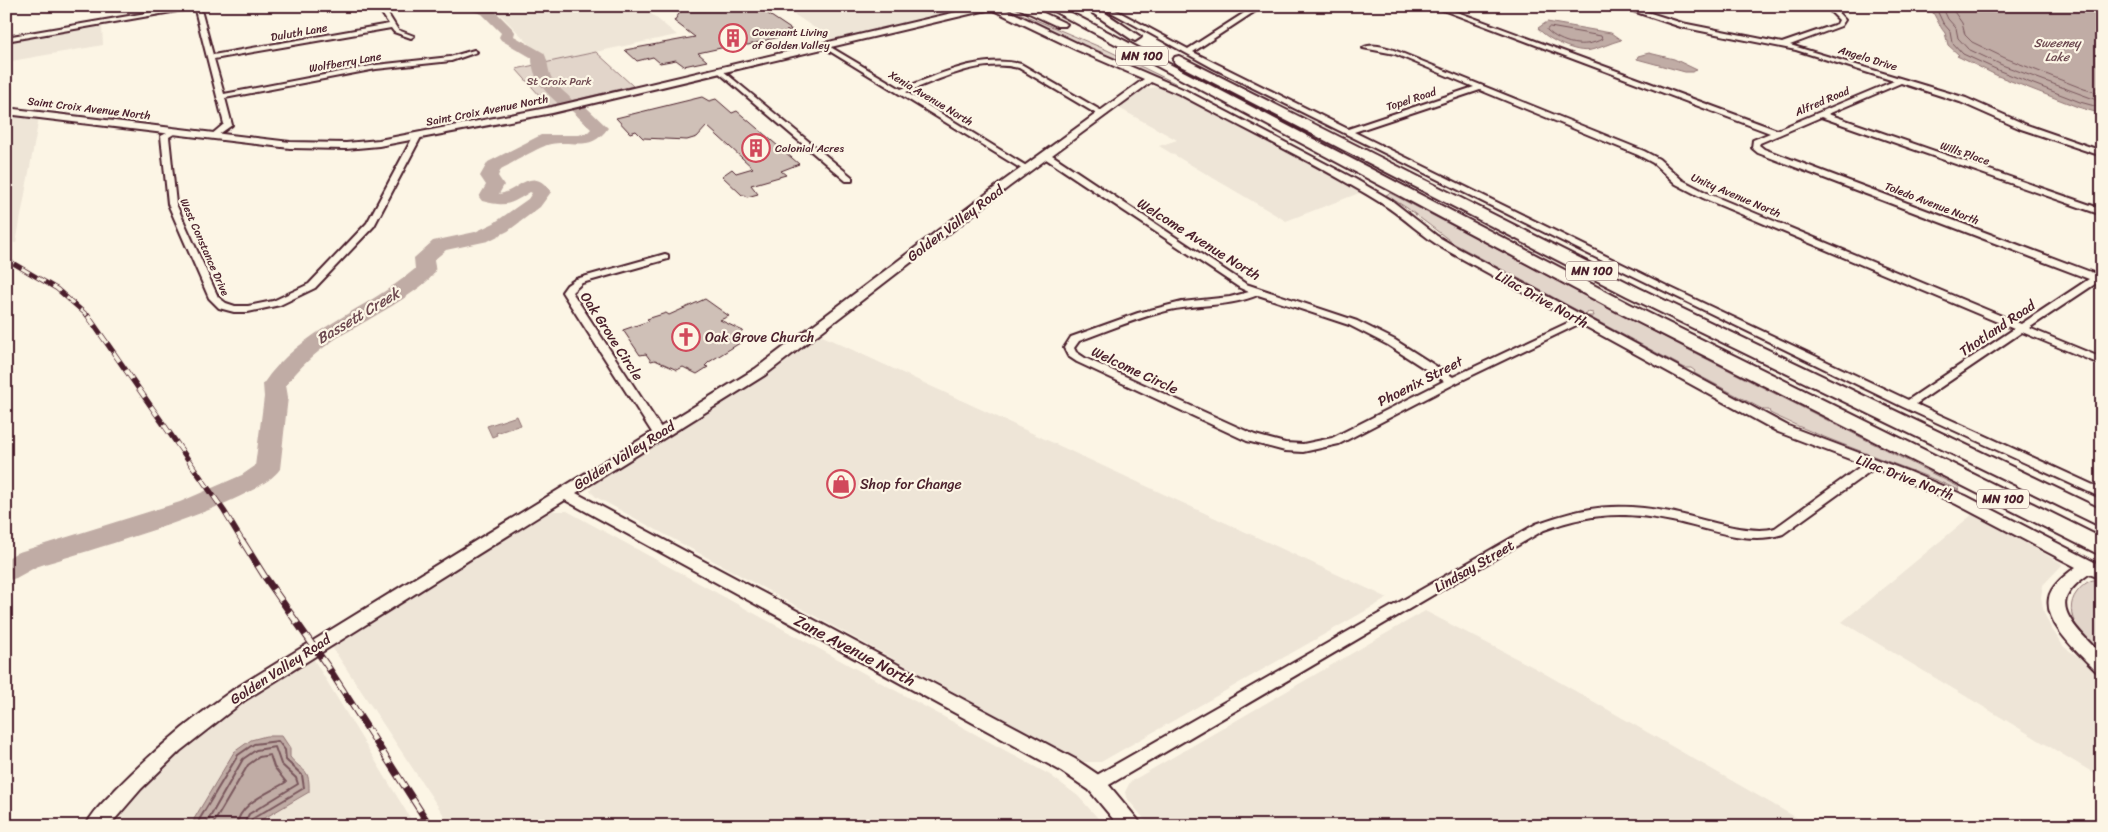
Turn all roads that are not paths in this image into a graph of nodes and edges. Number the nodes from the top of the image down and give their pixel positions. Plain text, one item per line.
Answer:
1 (202, 6) edge
2 (380, 6) edge
3 (993, 6) edge
4 (1012, 6) edge
5 (1019, 6) edge
6 (1049, 6) edge
7 (1074, 6) edge
8 (1087, 6) edge
9 (1103, 6) edge
10 (1260, 6) edge
11 (1435, 6) edge
12 (1621, 6) edge
13 (1828, 6) edge
14 (197, 7) edge
15 (392, 26) junction
16 (1078, 32) junction
17 (410, 36) dead end
18 (1134, 37) junction
19 (6, 38) edge
20 (1785, 44) junction
21 (825, 46) junction
22 (1366, 48) dead end
23 (1189, 51) junction
24 (474, 52) dead end
25 (210, 58) junction
26 (720, 71) junction
27 (1151, 78) junction
28 (1901, 80) junction
29 (1482, 87) junction
30 (900, 92) junction
31 (220, 97) junction
32 (1235, 105) junction
33 (6, 110) edge
34 (1103, 114) junction
35 (1820, 114) junction
36 (175, 131) junction
37 (1348, 131) junction
38 (1777, 133) junction
39 (215, 136) junction
40 (417, 137) junction
41 (1755, 146) joint
42 (2102, 154) edge
43 (1046, 155) junction
44 (1025, 169) junction
45 (849, 179) dead end
46 (2102, 212) edge
47 (665, 257) dead end
48 (2100, 277) edge
49 (1257, 292) junction
50 (1582, 320) junction
51 (2022, 328) junction
52 (2102, 362) edge
53 (1452, 381) junction
54 (1907, 405) junction
55 (659, 434) junction
56 (1267, 444) joint
57 (1872, 464) junction
58 (564, 493) junction
59 (2102, 494) edge
60 (2102, 518) edge
61 (2102, 548) edge
62 (2095, 570) edge
63 (2102, 666) edge
64 (1096, 784) junction
65 (96, 826) edge
66 (1131, 826) edge

1 - 14 street
2 - 15 street
3 - 21 street, Saint Croix Avenue North
3 - 27 street, Lilac Drive North
4 - 16 highway
5 - 16 highway
6 - 32 highway, MN 100
7 - 18 highway, MN 100
8 - 18 highway
9 - 23 street
10 - 23 street
11 - 38 street
12 - 20 street, Angelo Drive
13 - 20 street
14 - 19 street
14 - 25 street
15 - 17 street
15 - 25 street, Duluth Lane
16 - 32 highway
18 - 60 highway, MN 100
20 - 28 street, Angelo Drive
21 - 26 street, Saint Croix Avenue North
21 - 30 street, Xenia Avenue North
22 - 29 street, Unity Avenue North
23 - 37 street
24 - 31 street, Wolfberry Lane
25 - 31 street
26 - 40 street, Saint Croix Avenue North
26 - 45 street
27 - 34 street, Golden Valley Road
27 - 50 street, Lilac Drive North
28 - 35 street, Alfred Road
28 - 42 street, Angelo Drive
29 - 37 street, Topel Road
29 - 51 street, Unity Avenue North
30 - 34 street
30 - 44 street, Xenia Avenue North
31 - 39 street
32 - 61 highway, MN 100
33 - 36 street, Saint Croix Avenue North
34 - 43 street, Golden Valley Road
35 - 38 street, Alfred Road
35 - 46 street, Wills Place
36 - 39 street, Saint Croix Avenue North
36 - 40 street, West Constance Drive
37 - 54 street
38 - 41 street, Alfred Road
39 - 40 street, Saint Croix Avenue North
41 - 48 street, Toledo Avenue North
43 - 44 street, Golden Valley Road
43 - 49 street, Welcome Avenue North
44 - 55 street, Golden Valley Road
47 - 55 street, Oak Grove Circle
48 - 51 street, Thotland Road
49 - 53 street, Welcome Avenue North
49 - 56 street, Welcome Circle
50 - 53 street, Phoenix Street
50 - 57 street, Lilac Drive North
51 - 52 street, Unity Avenue North
51 - 54 street, Thotland Road
53 - 56 street, Phoenix Street
54 - 59 street
55 - 58 street, Golden Valley Road
57 - 62 street, Lilac Drive North
57 - 64 street, Lindsay Street
58 - 64 street, Zane Avenue North
58 - 65 street, Golden Valley Road
62 - 63 street
64 - 66 street, Zane Avenue North

